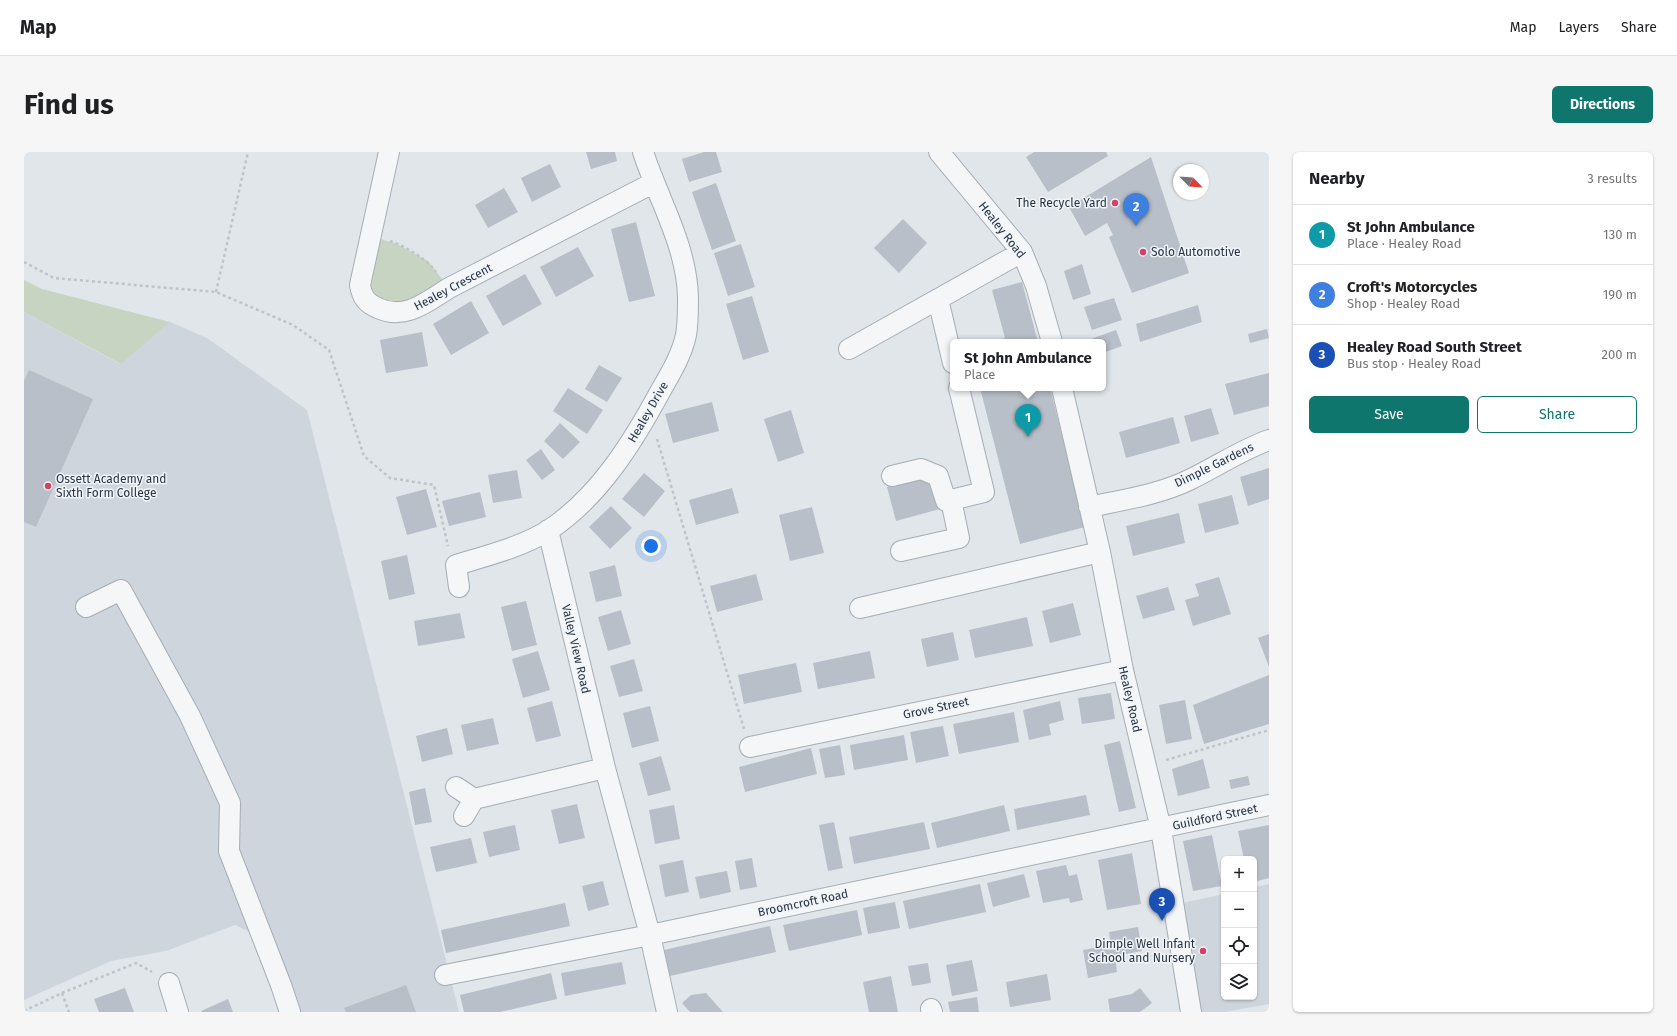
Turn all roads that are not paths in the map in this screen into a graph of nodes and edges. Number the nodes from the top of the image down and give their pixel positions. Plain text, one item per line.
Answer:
1 (389, 152) edge
2 (643, 152) edge
3 (939, 152) edge
4 (653, 183) junction
5 (1022, 252) junction
6 (938, 299) junction
7 (1051, 339) edge
8 (849, 349) dead end
9 (950, 350) edge
10 (960, 391) edge
11 (1063, 391) edge
12 (1269, 440) edge
13 (892, 476) dead end
14 (952, 500) junction
15 (1088, 506) junction
16 (548, 530) junction
17 (902, 551) dead end
18 (1100, 552) junction
19 (459, 587) dead end
20 (86, 607) dead end
21 (860, 608) dead end
22 (1123, 670) junction
23 (750, 747) road end
24 (605, 768) junction
25 (456, 787) dead end
26 (474, 799) junction
27 (1269, 805) edge
28 (464, 816) dead end
29 (1161, 829) junction
30 (650, 935) junction
31 (445, 975) dead end
32 (169, 983) road end
33 (178, 1012) edge
34 (290, 1012) edge
35 (666, 1012) edge
36 (1191, 1012) edge

1 - 4 street, Healey Crescent
2 - 4 street, Healey Drive
3 - 5 street, Healey Road
4 - 16 street, Healey Drive
5 - 6 street
5 - 7 street, Healey Road
6 - 8 street
6 - 9 street
10 - 14 street
11 - 15 street, Healey Road
12 - 15 street, Dimple Gardens
13 - 14 street
14 - 17 street
15 - 18 street, Healey Road
16 - 19 street, Healey Drive
16 - 24 street, Valley View Road
18 - 21 street
18 - 22 street, Healey Road
20 - 34 street
22 - 23 street, Grove Street
22 - 29 street, Healey Road
24 - 26 street
24 - 30 street, Valley View Road
25 - 26 street
26 - 28 street
27 - 29 street, Guildford Street
29 - 30 street, Broomcroft Road
29 - 36 street, Healey Road
30 - 31 street, Broomcroft Road
30 - 35 street, Valley View Road
32 - 33 street

